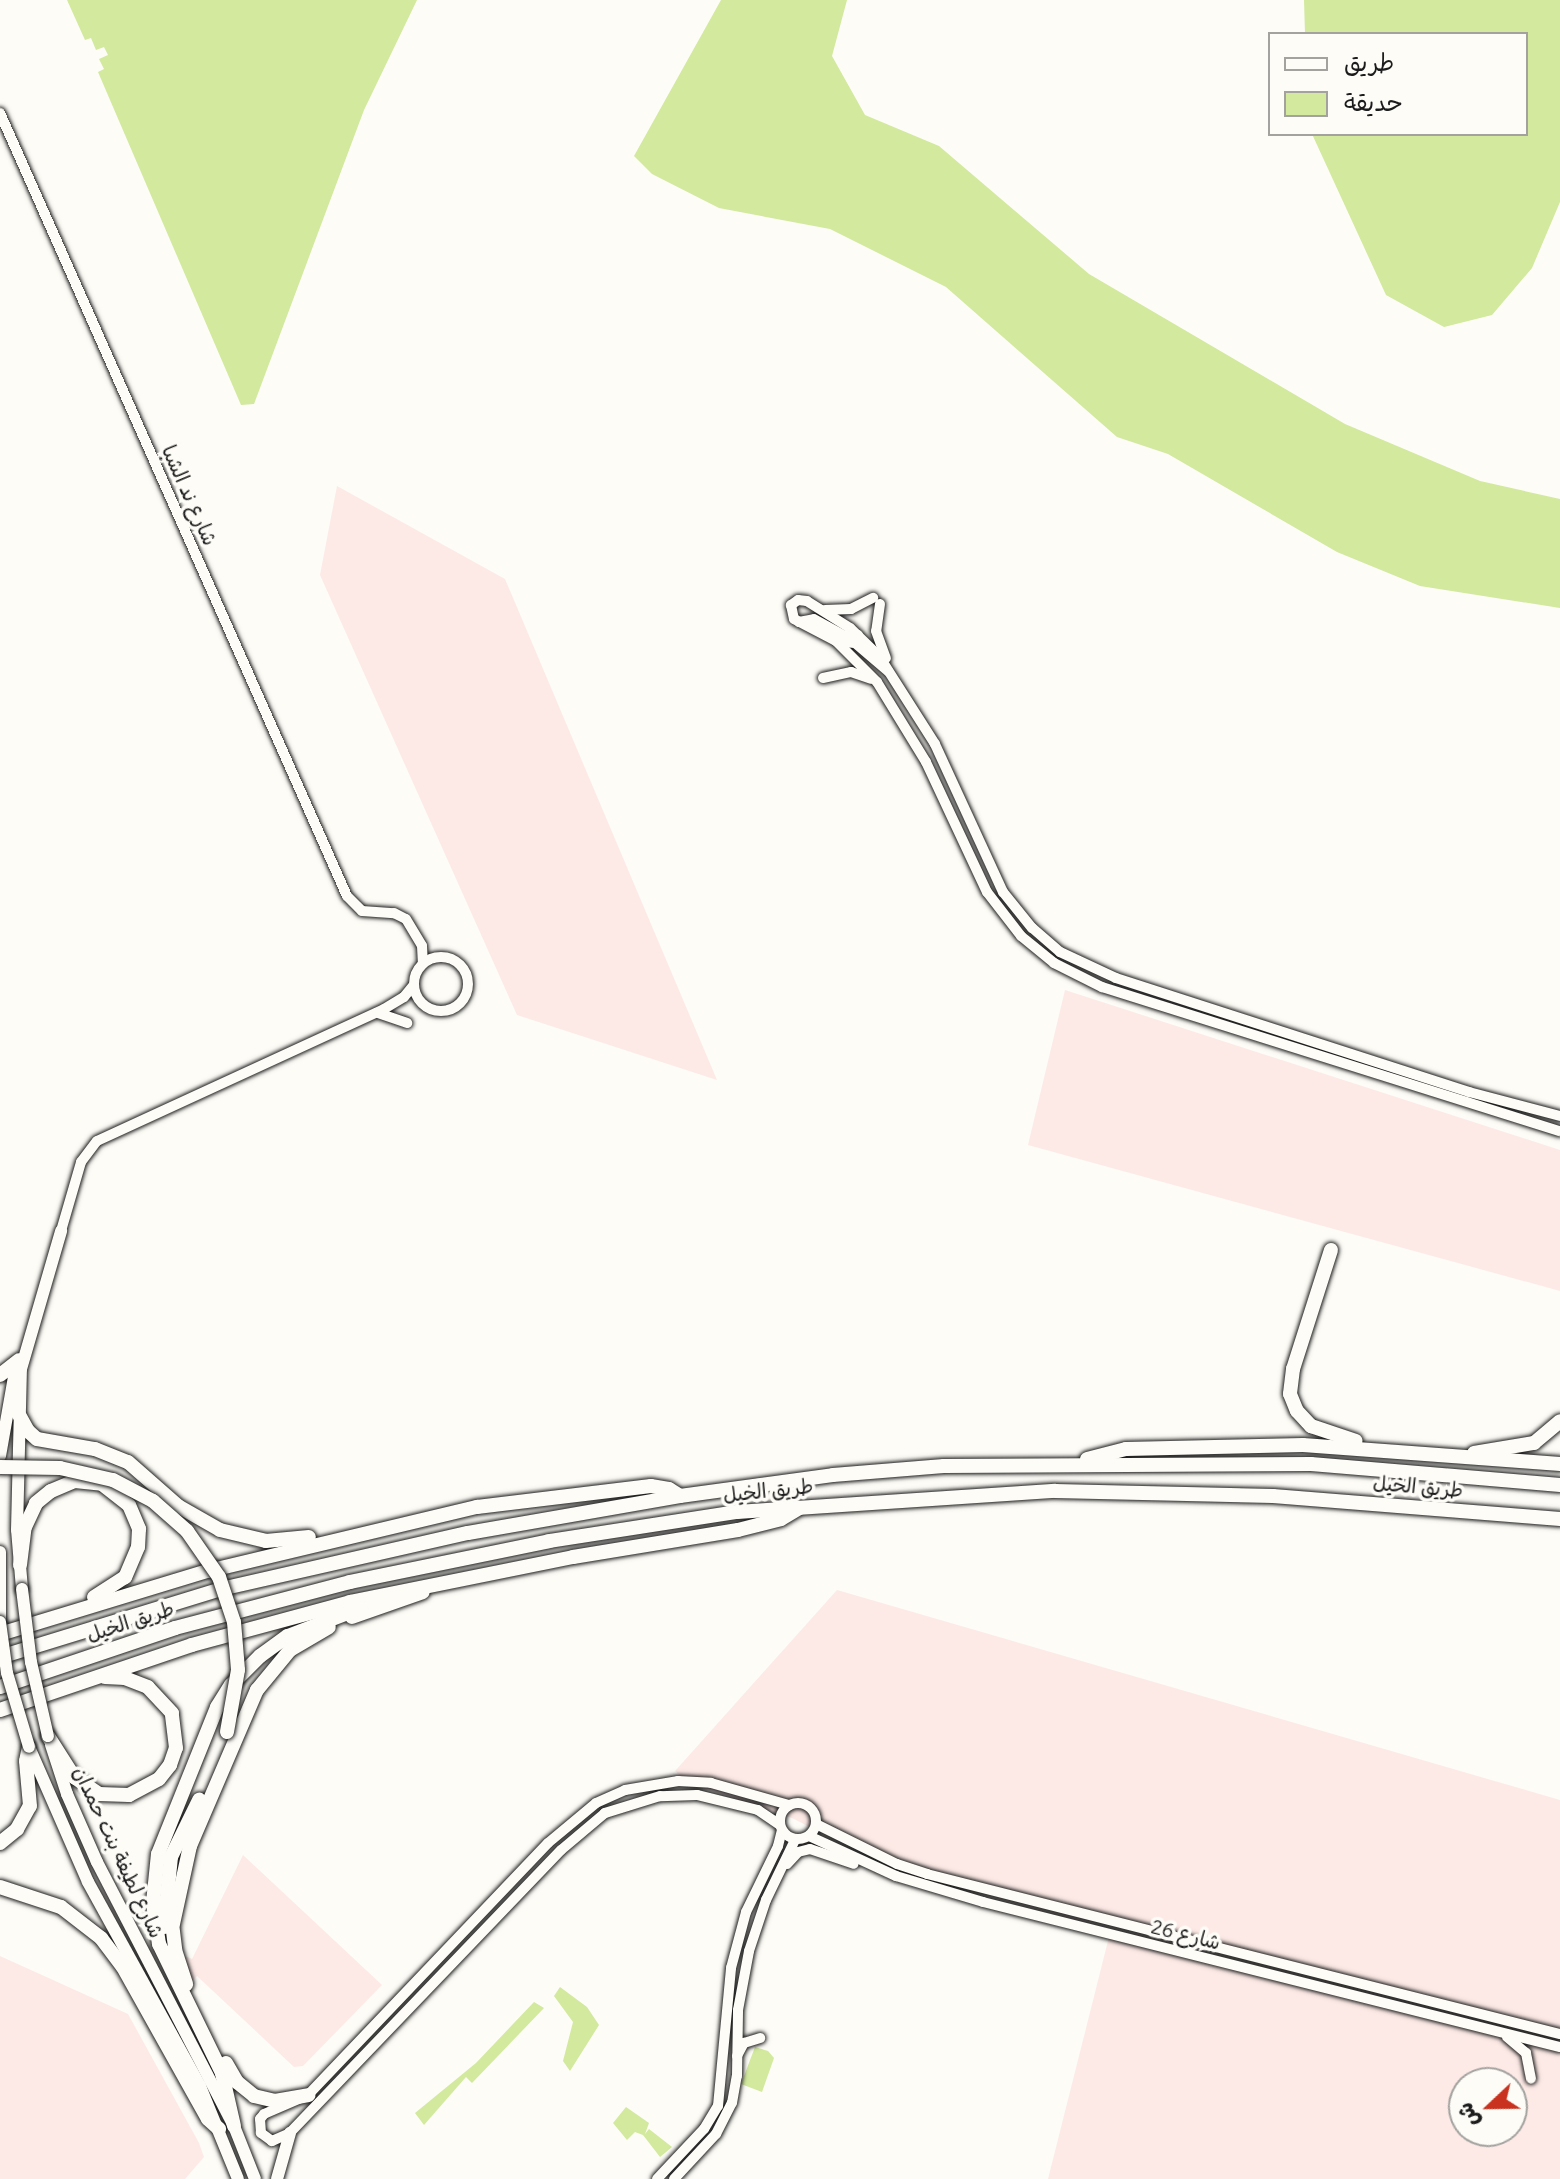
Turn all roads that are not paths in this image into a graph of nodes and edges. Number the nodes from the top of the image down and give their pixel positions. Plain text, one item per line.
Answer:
1 (0, 113) edge
2 (821, 610) junction
3 (799, 622) junction
4 (858, 635) junction
5 (839, 643) junction
6 (890, 671) junction
7 (823, 678) dead end
8 (877, 682) junction
9 (345, 892) junction
10 (439, 957) junction
11 (423, 963) junction
12 (413, 986) junction
13 (421, 1003) junction
14 (380, 1011) junction
15 (407, 1023) dead end
16 (1560, 1116) edge
17 (1560, 1131) edge
18 (61, 1231) junction
19 (1331, 1250) dead end
20 (19, 1360) junction
21 (0, 1375) edge
22 (18, 1413) junction
23 (1560, 1421) edge
24 (1383, 1448) junction
25 (1, 1450) edge
26 (1469, 1455) junction
27 (1076, 1464) junction
28 (1560, 1464) edge
29 (0, 1467) edge
30 (1560, 1485) edge
31 (680, 1496) junction
32 (802, 1505) junction
33 (439, 1516) junction
34 (1560, 1519) edge
35 (0, 1552) edge
36 (20, 1565) junction
37 (455, 1579) junction
38 (0, 1585) edge
39 (405, 1588) junction
40 (66, 1612) junction
41 (0, 1622) edge
42 (0, 1634) edge
43 (0, 1657) edge
44 (93, 1677) junction
45 (0, 1687) edge
46 (0, 1710) edge
47 (48, 1736) junction
48 (29, 1747) junction
49 (789, 1805) junction
50 (193, 1813) junction
51 (816, 1824) junction
52 (781, 1828) junction
53 (809, 1836) junction
54 (795, 1840) junction
55 (0, 1843) edge
56 (884, 1871) junction
57 (778, 1875) junction
58 (0, 1887) edge
59 (988, 1889) junction
60 (983, 1902) junction
61 (173, 1924) junction
62 (163, 1956) junction
63 (737, 2017) junction
64 (725, 2021) junction
65 (1490, 2030) junction
66 (736, 2034) junction
67 (1559, 2034) edge
68 (1542, 2042) junction
69 (1560, 2047) edge
70 (736, 2058) junction
71 (1531, 2079) dead end
72 (308, 2095) junction
73 (226, 2128) junction
74 (290, 2133) junction
75 (238, 2179) edge
76 (255, 2179) edge
77 (277, 2179) edge
78 (657, 2179) edge
79 (674, 2179) edge

1 - 9 street, شارع ند الشبا
2 - 3 street
2 - 4 street
2 - 6 street
3 - 4 street
3 - 5 street
4 - 6 street
5 - 6 street
5 - 8 street
6 - 16 street
7 - 8 street
8 - 17 street
9 - 10 street
9 - 11 street
10 - 11 street
10 - 13 street
11 - 12 street
12 - 13 street
12 - 14 street
13 - 14 street
14 - 15 street
14 - 18 street
18 - 20 main road
18 - 22 main road, شارع لطيفة بنت حمدان
19 - 24 highway
20 - 21 highway
20 - 25 main road
22 - 33 highway
22 - 36 main road, شارع لطيفة بنت حمدان
23 - 26 highway
24 - 26 highway
24 - 27 highway
26 - 28 highway
27 - 30 highway, طريق الخيل
27 - 31 highway, طريق الخيل
29 - 50 highway, bridge
31 - 33 highway
31 - 43 highway, طريق الخيل
32 - 34 highway, طريق الخيل
32 - 37 highway
32 - 45 highway, طريق الخيل
33 - 40 highway
35 - 38 main road, شارع لطيفة بنت حمدان
36 - 40 highway
36 - 47 main road, شارع لطيفة بنت حمدان, bridge
37 - 39 highway
37 - 61 highway
38 - 41 main road, شارع لطيفة بنت حمدان
39 - 44 highway
39 - 62 highway
40 - 42 highway
41 - 48 main road, شارع لطيفة بنت حمدان, bridge
44 - 46 highway
44 - 47 highway
47 - 73 main road, شارع لطيفة بنت حمدان
48 - 55 highway
48 - 73 main road, شارع لطيفة بنت حمدان
49 - 51 street
49 - 52 street
49 - 72 street
50 - 61 highway
50 - 62 highway
51 - 53 street
51 - 59 street, شارع 26
52 - 54 street
52 - 64 street
52 - 74 street
53 - 54 street
53 - 56 street, شارع 26
54 - 57 street
56 - 57 street
56 - 60 street, شارع 26
57 - 63 street
58 - 73 highway
59 - 60 street
59 - 67 street, شارع 26
60 - 65 street, شارع 26
61 - 72 highway
62 - 73 highway
63 - 66 street
63 - 70 street
64 - 66 street
64 - 78 street
65 - 68 street, شارع 26
65 - 71 street
66 - 70 street
67 - 68 street
68 - 69 street, شارع 26
70 - 79 street
72 - 74 street
73 - 75 main road, شارع لطيفة بنت حمدان
73 - 76 main road, شارع لطيفة بنت حمدان
74 - 77 main road

